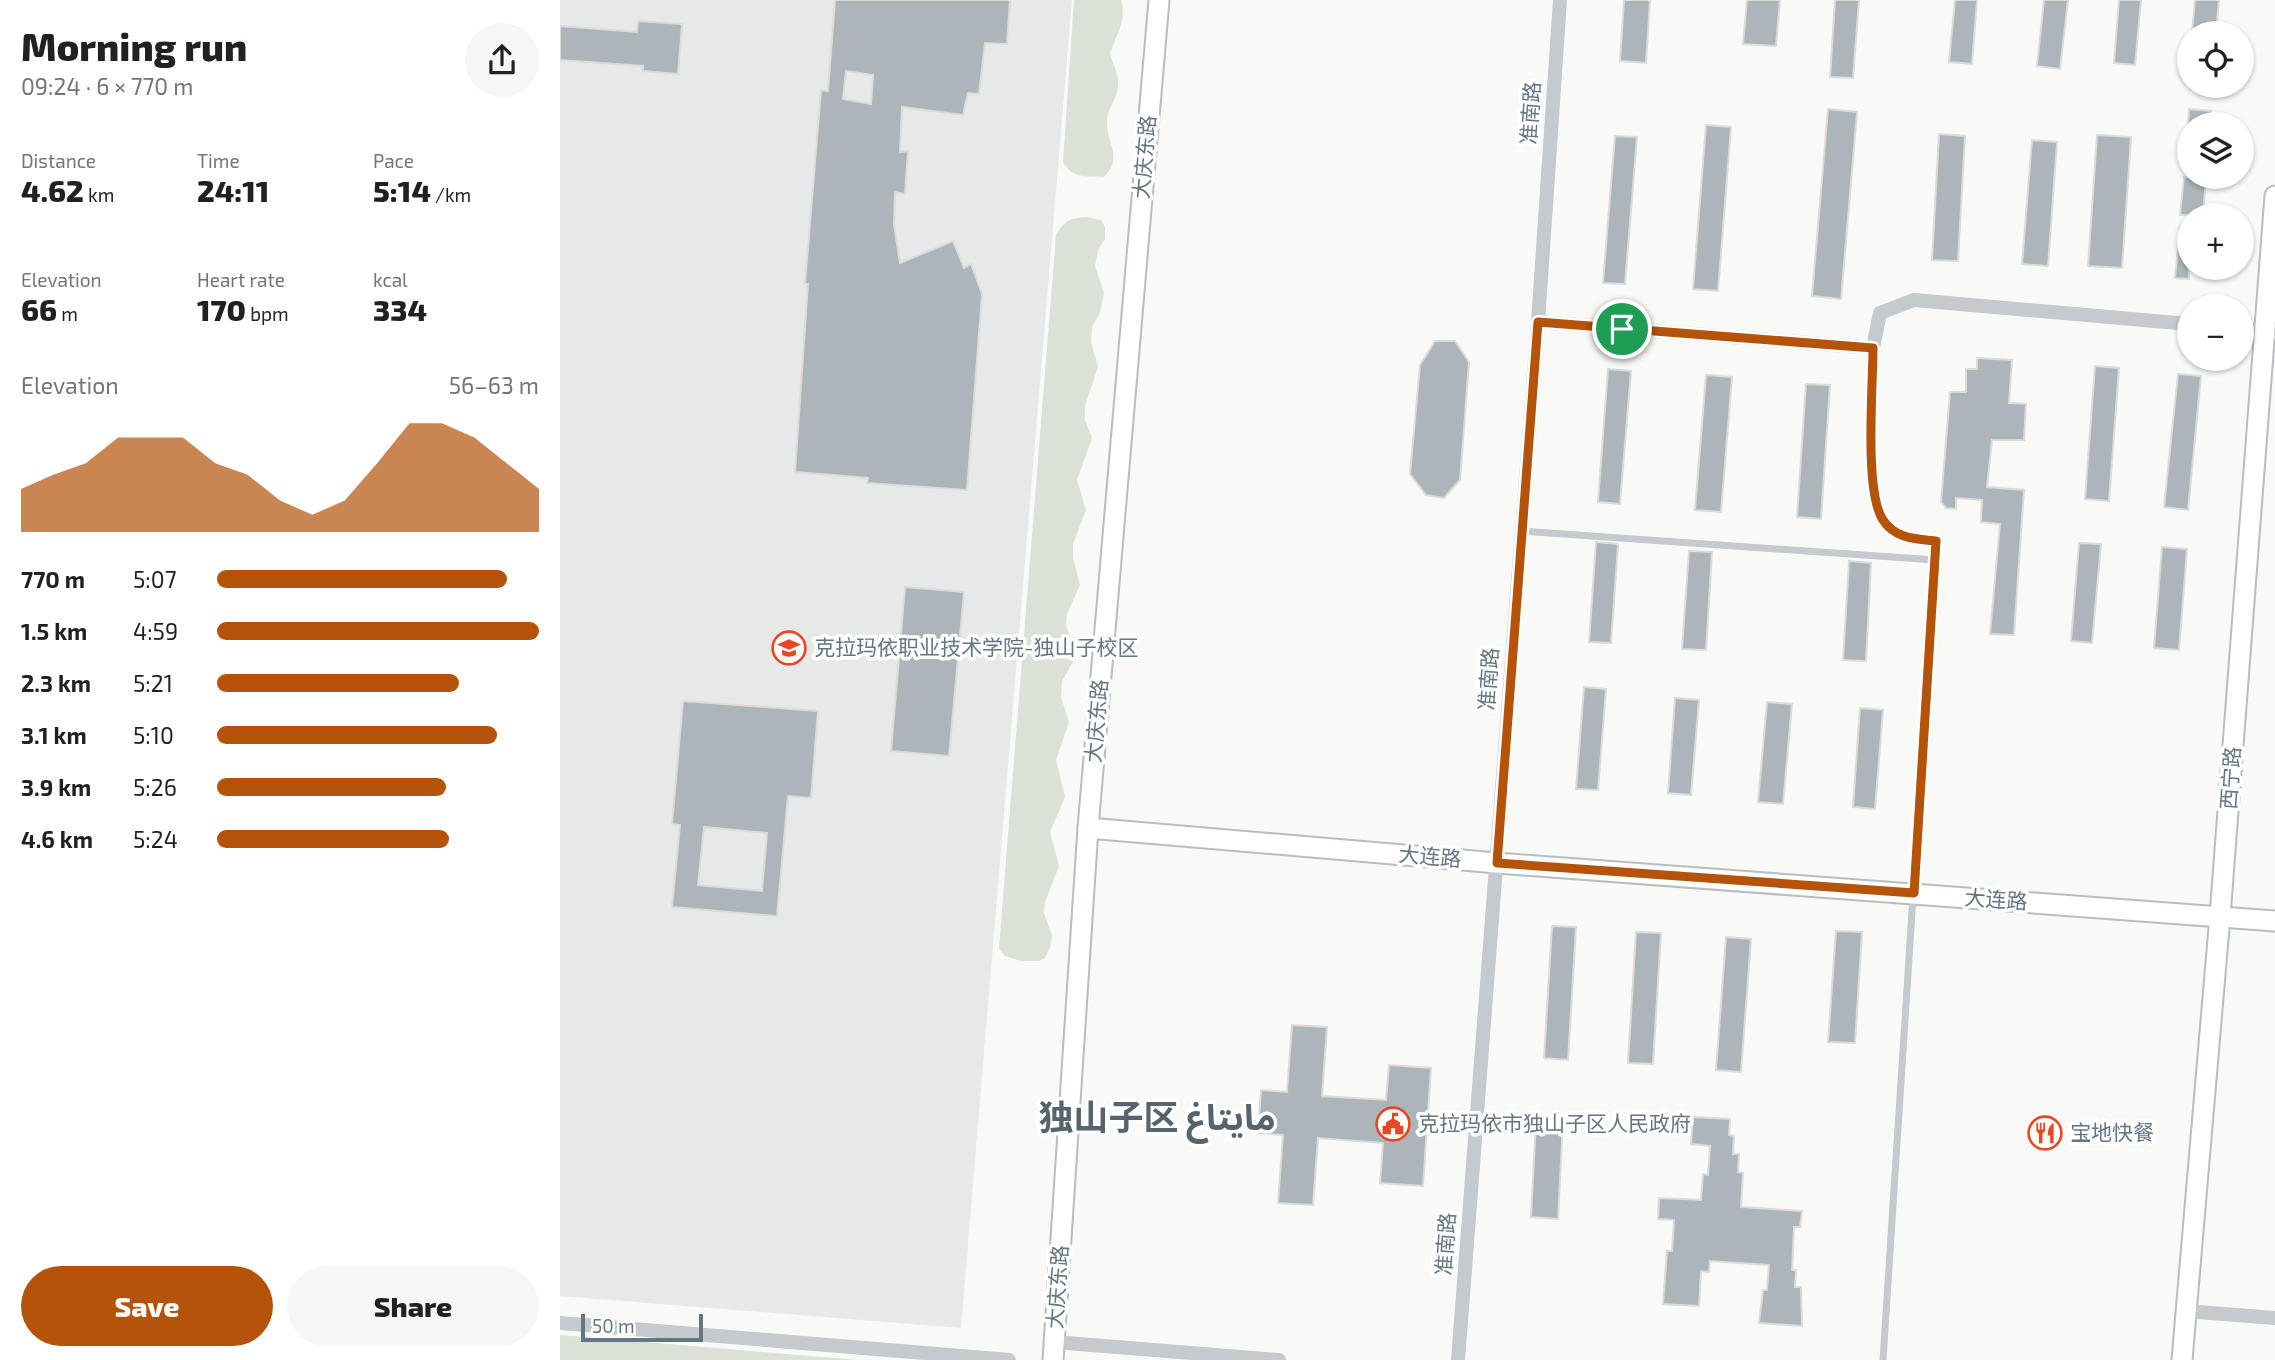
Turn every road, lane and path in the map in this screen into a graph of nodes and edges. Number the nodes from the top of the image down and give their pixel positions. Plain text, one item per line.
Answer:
1 (1159, 0) edge
2 (1560, 0) edge
3 (2275, 196) edge
4 (1538, 322) junction
5 (2177, 323) edge
6 (2270, 332) edge
7 (1873, 348) junction
8 (1520, 531) junction
9 (1935, 560) junction
10 (1088, 828) junction
11 (1497, 863) junction
12 (1914, 893) junction
13 (2220, 916) junction
14 (2275, 921) edge
15 (2185, 1311) junction
16 (2275, 1318) edge
17 (560, 1323) edge
18 (1054, 1351) edge
19 (943, 1357) edge
20 (1009, 1360) edge
21 (1279, 1360) edge
22 (1458, 1360) edge
23 (1883, 1360) edge
24 (2182, 1360) edge

1 - 10 street, 大庆东路
2 - 4 street, 准南路
3 - 6 street, 西宁路
4 - 7 street
4 - 8 street, 准南路
5 - 7 street
6 - 13 street, 西宁路
7 - 9 lane
8 - 9 lane
8 - 11 street, 准南路
9 - 12 lane
10 - 11 street, 大连路
10 - 18 street, 大庆东路
11 - 12 street, 大连路
11 - 22 street, 准南路
12 - 13 street, 大连路
12 - 23 lane
13 - 14 street, 大连路
13 - 15 street, 西宁路
15 - 16 street
15 - 24 street, 西宁路
17 - 19 street
18 - 21 street
19 - 20 street

